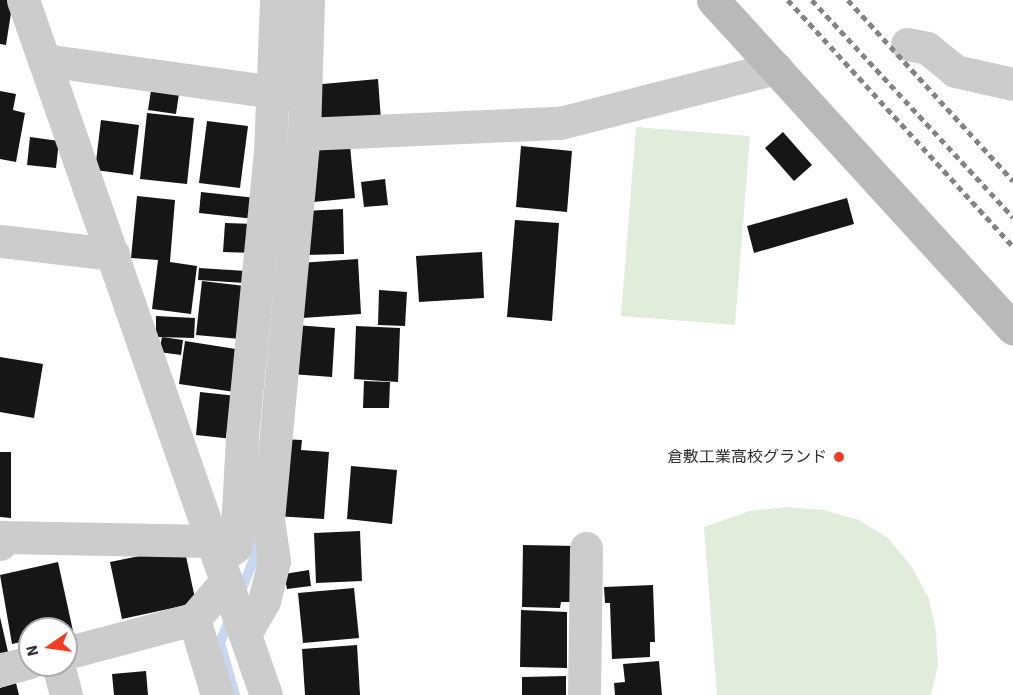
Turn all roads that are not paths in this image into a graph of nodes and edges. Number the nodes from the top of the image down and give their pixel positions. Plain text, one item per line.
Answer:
1 (23, 0) edge
2 (276, 0) edge
3 (308, 0) edge
4 (713, 0) edge
5 (907, 44) dead end
6 (44, 60) junction
7 (776, 68) junction
8 (1013, 84) edge
9 (291, 95) junction
10 (304, 134) junction
11 (0, 242) edge
12 (113, 254) junction
13 (1013, 328) edge
14 (0, 544) edge
15 (586, 548) dead end
16 (228, 587) junction
17 (194, 619) junction
18 (78, 650) edge
19 (18, 665) edge
20 (0, 670) edge
21 (61, 677) edge
22 (66, 695) edge
23 (217, 695) edge
24 (266, 695) edge
25 (584, 695) edge

1 - 6 street
2 - 9 street
3 - 9 street
4 - 7 street
5 - 8 street
6 - 9 street
6 - 12 street
7 - 10 street
7 - 13 street
9 - 10 street
9 - 16 street
10 - 16 street
11 - 12 street
12 - 16 street
14 - 16 street
15 - 25 street
16 - 17 street
16 - 24 street
17 - 18 street
17 - 23 street
19 - 20 street
21 - 22 street

